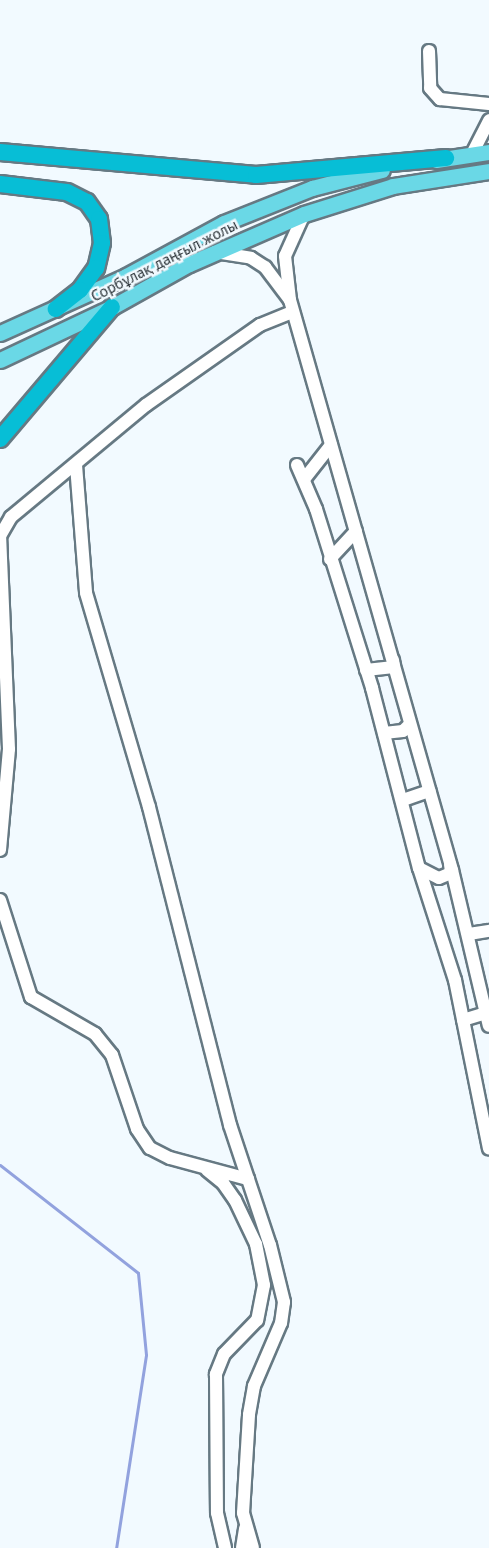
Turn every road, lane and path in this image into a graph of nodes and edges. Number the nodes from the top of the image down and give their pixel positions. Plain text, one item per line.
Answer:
1 (429, 51) dead end
2 (489, 104) edge
3 (489, 120) edge
4 (0, 152) edge
5 (489, 152) edge
6 (472, 154) junction
7 (446, 158) junction
8 (489, 171) edge
9 (0, 184) edge
10 (304, 213) junction
11 (215, 252) junction
12 (126, 276) junction
13 (135, 295) junction
14 (291, 306) junction
15 (112, 308) junction
16 (56, 309) junction
17 (0, 333) edge
18 (0, 360) edge
19 (0, 439) edge
20 (331, 445) junction
21 (76, 465) junction
22 (297, 465) dead end
23 (305, 478) junction
24 (356, 531) junction
25 (330, 559) junction
26 (393, 660) junction
27 (366, 670) junction
28 (410, 724) junction
29 (384, 733) junction
30 (429, 791) junction
31 (403, 800) junction
32 (0, 850) edge
33 (450, 863) junction
34 (419, 868) junction
35 (0, 900) edge
36 (489, 931) edge
37 (469, 934) junction
38 (486, 1013) junction
39 (463, 1020) junction
40 (489, 1026) edge
41 (489, 1149) edge
42 (207, 1170) junction
43 (248, 1179) junction
44 (245, 1527) junction
45 (225, 1548) edge
46 (242, 1548) edge
47 (253, 1548) edge

1 - 2 street
3 - 6 street
4 - 7 highway
5 - 6 main road, Сорбұлақ даңғыл жолы
6 - 7 main road, Сорбұлақ даңғыл жолы
7 - 12 main road, Сорбұлақ даңғыл жолы
8 - 10 main road, Сорбұлақ даңғыл жолы
9 - 16 highway
10 - 11 main road, Сорбұлақ даңғыл жолы
10 - 14 street
11 - 13 main road, Сорбұлақ даңғыл жолы
11 - 14 street
12 - 13 main road
12 - 16 main road, Сорбұлақ даңғыл жолы
13 - 15 main road, Сорбұлақ даңғыл жолы
14 - 20 street
14 - 21 street
15 - 18 main road, Сорбұлақ даңғыл жолы
15 - 19 highway
16 - 17 main road, Сорбұлақ даңғыл жолы
20 - 23 street
20 - 24 street
21 - 32 street
21 - 43 street
22 - 23 street
23 - 25 street
24 - 25 street
24 - 26 street
25 - 27 street
26 - 27 street
26 - 28 street
27 - 29 street
28 - 29 street
28 - 30 street
29 - 31 street
30 - 31 street
30 - 33 street
31 - 34 street
33 - 34 street
33 - 37 street
34 - 39 street
35 - 42 street
36 - 37 street
37 - 38 street
38 - 39 street
38 - 40 street
39 - 41 street
42 - 43 street
42 - 45 street
43 - 44 street
44 - 46 street
44 - 47 street

